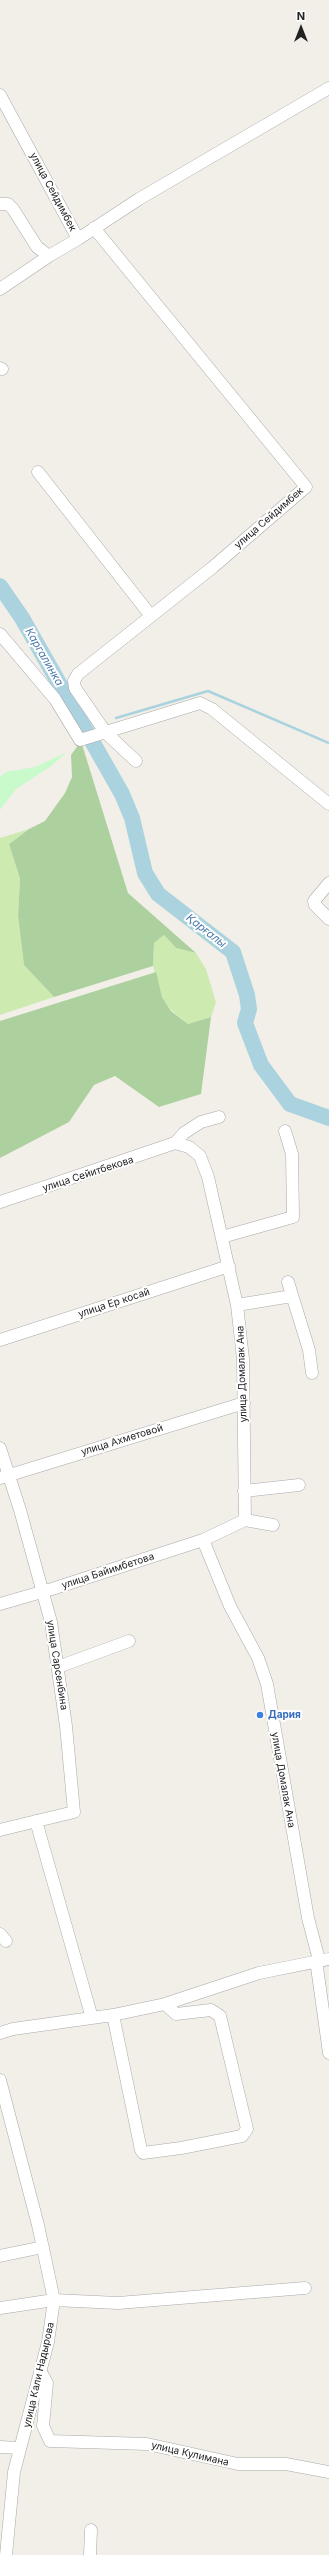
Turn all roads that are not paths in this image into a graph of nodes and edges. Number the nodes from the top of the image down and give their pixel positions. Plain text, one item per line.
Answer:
1 (329, 88) edge
2 (0, 95) edge
3 (1, 202) edge
4 (94, 228) junction
5 (78, 239) junction
6 (49, 256) junction
7 (0, 288) edge
8 (38, 472) dead end
9 (151, 616) junction
10 (0, 634) edge
11 (95, 737) junction
12 (136, 761) dead end
13 (329, 804) edge
14 (329, 883) edge
15 (329, 919) edge
16 (220, 1117) dead end
17 (285, 1131) dead end
18 (175, 1143) junction
19 (0, 1202) edge
20 (222, 1237) junction
21 (229, 1266) junction
22 (288, 1282) dead end
23 (292, 1298) junction
24 (237, 1305) junction
25 (0, 1340) edge
26 (312, 1373) dead end
27 (244, 1403) junction
28 (0, 1448) edge
29 (4, 1477) edge
30 (299, 1485) dead end
31 (244, 1491) junction
32 (245, 1520) junction
33 (273, 1525) dead end
34 (203, 1540) junction
35 (44, 1590) junction
36 (0, 1604) edge
37 (130, 1641) dead end
38 (58, 1667) junction
39 (36, 1821) junction
40 (0, 1830) edge
41 (321, 1960) edge
42 (165, 2004) junction
43 (113, 2015) junction
44 (92, 2018) junction
45 (0, 2033) edge
46 (329, 2053) edge
47 (0, 2080) edge
48 (4, 2110) edge
49 (43, 2247) junction
50 (0, 2256) edge
51 (305, 2288) dead end
52 (54, 2300) junction
53 (0, 2308) edge
54 (41, 2372) junction
55 (0, 2446) edge
56 (20, 2448) junction
57 (329, 2472) edge
58 (91, 2530) dead end
59 (6, 2555) edge
60 (90, 2555) edge

1 - 4 street
2 - 5 street, улица Сейдимбек
3 - 6 street
4 - 5 street
4 - 9 street, улица Сейдимбек
5 - 6 street, улица Сейдимбек
6 - 7 street, улица Сейдимбек
8 - 9 street
9 - 11 street, улица Сейдимбек
10 - 11 street
11 - 12 street, улица Сейдимбек
11 - 13 street
14 - 15 street
16 - 18 street
17 - 20 street
18 - 19 street, улица Сейитбекова
18 - 20 street, улица Домалак Ана
20 - 21 street, улица Домалак Ана
21 - 24 street, улица Домалак Ана
21 - 25 street, улица Ер косай
22 - 23 street
23 - 24 street
23 - 26 street
24 - 27 street, улица Домалак Ана
27 - 29 street, улица Ахметовой
27 - 31 street, улица Домалак Ана
28 - 29 street, улица Сарсенбина
29 - 35 street, улица Сарсенбина
30 - 31 street
31 - 32 street, улица Домалак Ана
32 - 33 street
32 - 34 street, улица Байимбетова
34 - 35 street, улица Байимбетова
34 - 41 street, улица Домалак Ана
35 - 36 street, улица Байимбетова
35 - 38 street, улица Сарсенбина
37 - 38 street
38 - 39 street, улица Сарсенбина
39 - 40 street, улица Сарсенбина
39 - 44 street
41 - 42 street
41 - 46 street, улица Домалак Ана
42 - 43 street
42 - 43 street
43 - 44 street
44 - 45 street
47 - 48 street, улица Кали Надырова
48 - 49 street, улица Кали Надырова
49 - 50 street
49 - 52 street, улица Кали Надырова
51 - 52 street
52 - 53 street
52 - 54 street, улица Кали Надырова
54 - 56 street, улица Кали Надырова
54 - 57 street, улица Кулимана
55 - 56 street
56 - 59 street, улица Кали Надырова
58 - 60 street

